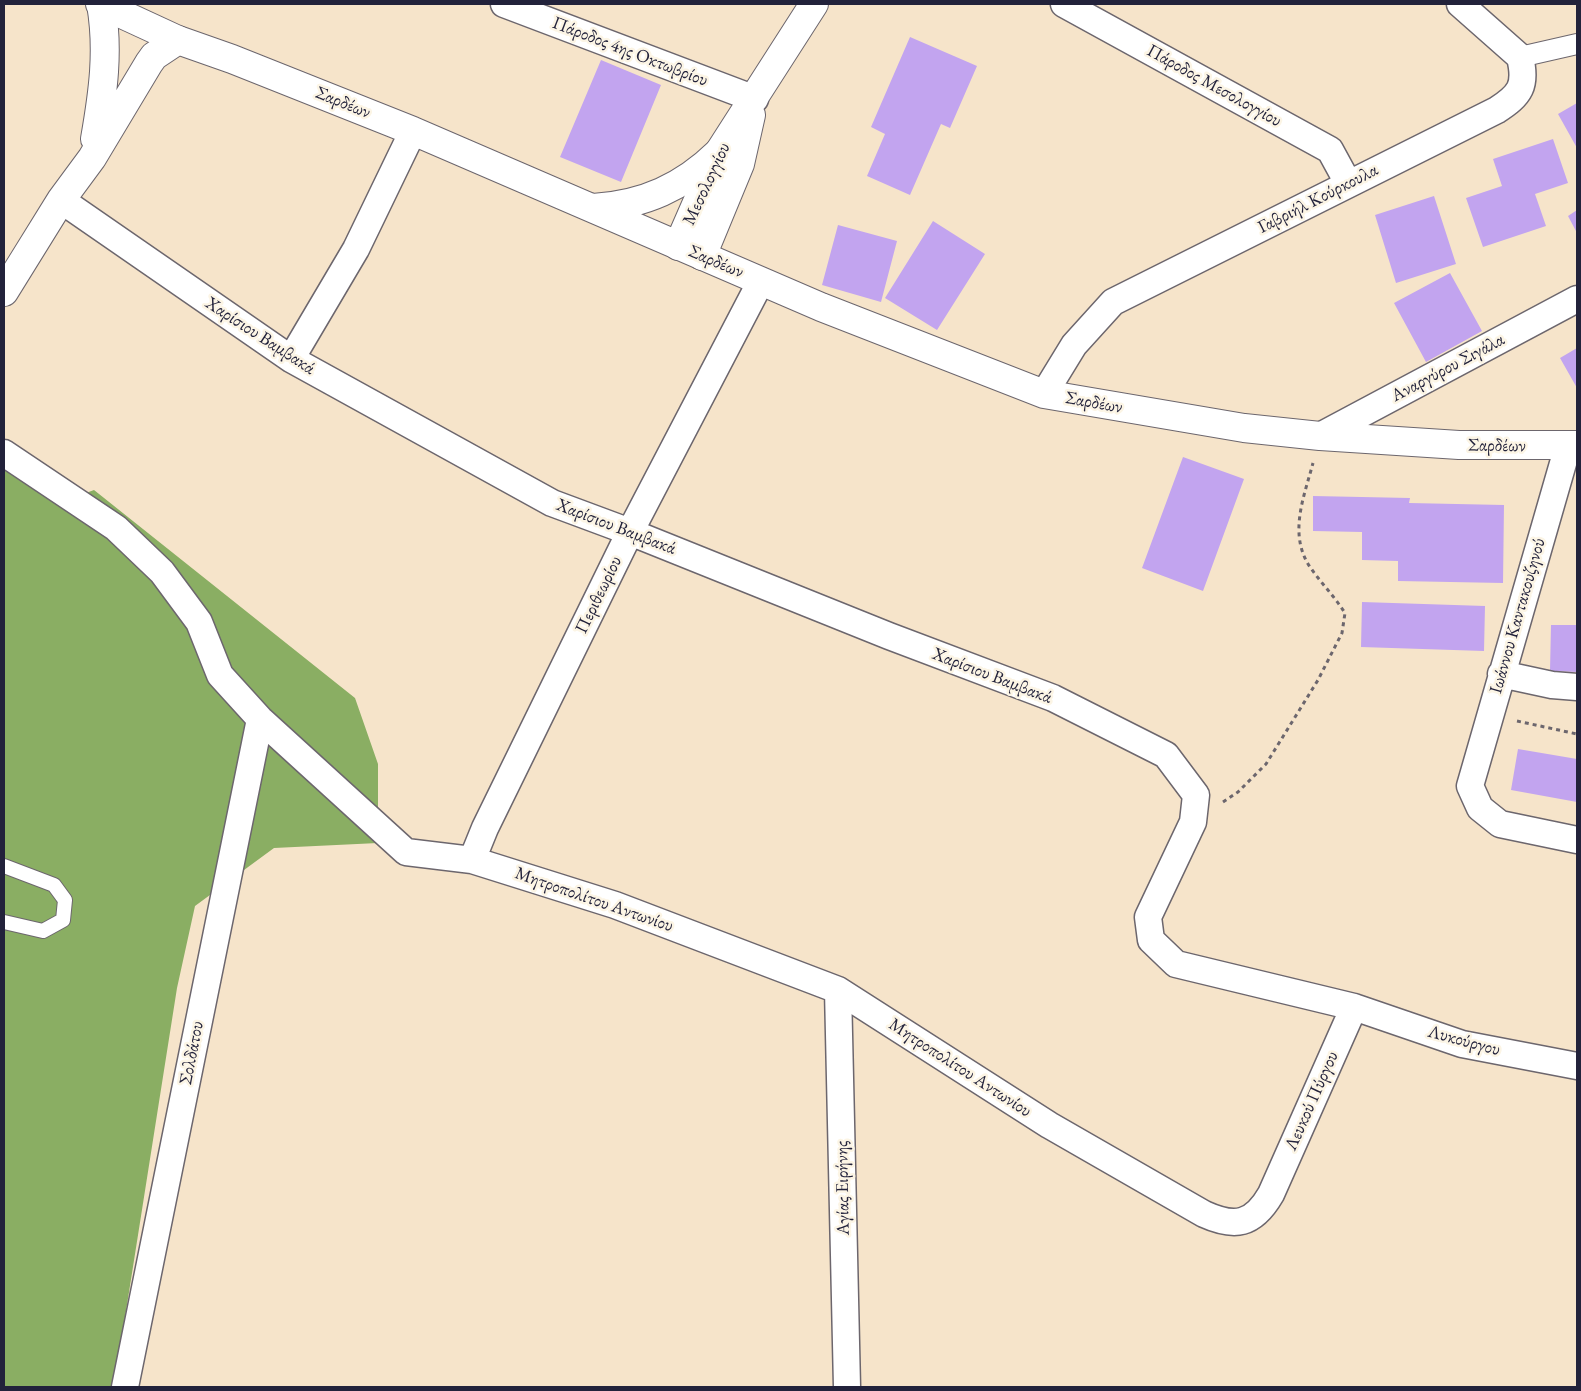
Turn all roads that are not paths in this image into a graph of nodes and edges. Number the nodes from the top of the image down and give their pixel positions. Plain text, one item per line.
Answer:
1 (101, 4) edge
2 (504, 4) edge
3 (814, 4) edge
4 (1064, 4) edge
5 (1460, 4) edge
6 (178, 40) junction
7 (1577, 44) edge
8 (1520, 57) junction
9 (755, 99) junction
10 (413, 131) junction
11 (719, 152) junction
12 (92, 158) junction
13 (1348, 183) junction
14 (61, 200) junction
15 (592, 208) junction
16 (690, 251) junction
17 (760, 281) junction
18 (4, 292) edge
19 (1577, 299) edge
20 (291, 359) junction
21 (1044, 394) junction
22 (1320, 436) junction
23 (1573, 446) edge
24 (4, 453) edge
25 (630, 532) junction
26 (1501, 674) junction
27 (1577, 687) edge
28 (260, 720) junction
29 (1196, 795) joint
30 (1577, 840) edge
31 (472, 860) junction
32 (4, 866) edge
33 (4, 922) edge
34 (838, 990) junction
35 (1354, 1007) junction
36 (1577, 1066) edge
37 (1271, 1194) joint
38 (125, 1387) edge
39 (847, 1387) edge

1 - 6 main road, Σαρδέων
1 - 12 main road
2 - 9 street, Πάροδος 4ης Οκτωβρίου
3 - 9 main road, Μεσολογγίου
4 - 13 street, Πάροδος Μεσολογγίου
5 - 8 street
6 - 10 main road, Σαρδέων
6 - 12 main road
7 - 8 street
8 - 13 street, Γαβριήλ Κούρκουλα
9 - 11 main road, Μεσολογγίου
9 - 16 main road, Μεσολογγίου
10 - 15 main road, Σαρδέων
10 - 20 street
11 - 15 main road
11 - 16 main road, Μεσολογγίου
12 - 14 main road
13 - 21 street, Γαβριήλ Κούρκουλα
14 - 18 main road
14 - 20 street, Χαρίσιου Βαμβακά
15 - 16 main road, Σαρδέων
16 - 17 main road, Σαρδέων
17 - 21 main road, Σαρδέων
17 - 25 street, Περιθεωρίου
19 - 22 street, Αναργύρου Σιγάλα
20 - 25 street, Χαρίσιου Βαμβακά
21 - 22 main road, Σαρδέων
22 - 23 main road, Σαρδέων
23 - 26 street, Ιωάννου Καντακουζηνού
24 - 28 street, Μητροπολίτου Αντωνίου
25 - 29 street, Χαρίσιου Βαμβακά
25 - 31 street, Περιθεωρίου
26 - 27 street
26 - 30 street, Ιωάννου Καντακουζηνού
28 - 31 street, Μητροπολίτου Αντωνίου
28 - 38 street, Σολδάτου
29 - 35 street, Λυκούργου
31 - 34 street, Μητροπολίτου Αντωνίου
32 - 33 lane
34 - 37 street, Μητροπολίτου Αντωνίου
34 - 39 street, Αγίας Ειρήνης
35 - 36 street, Λυκούργου
35 - 37 street, Λευκού Πύργου

